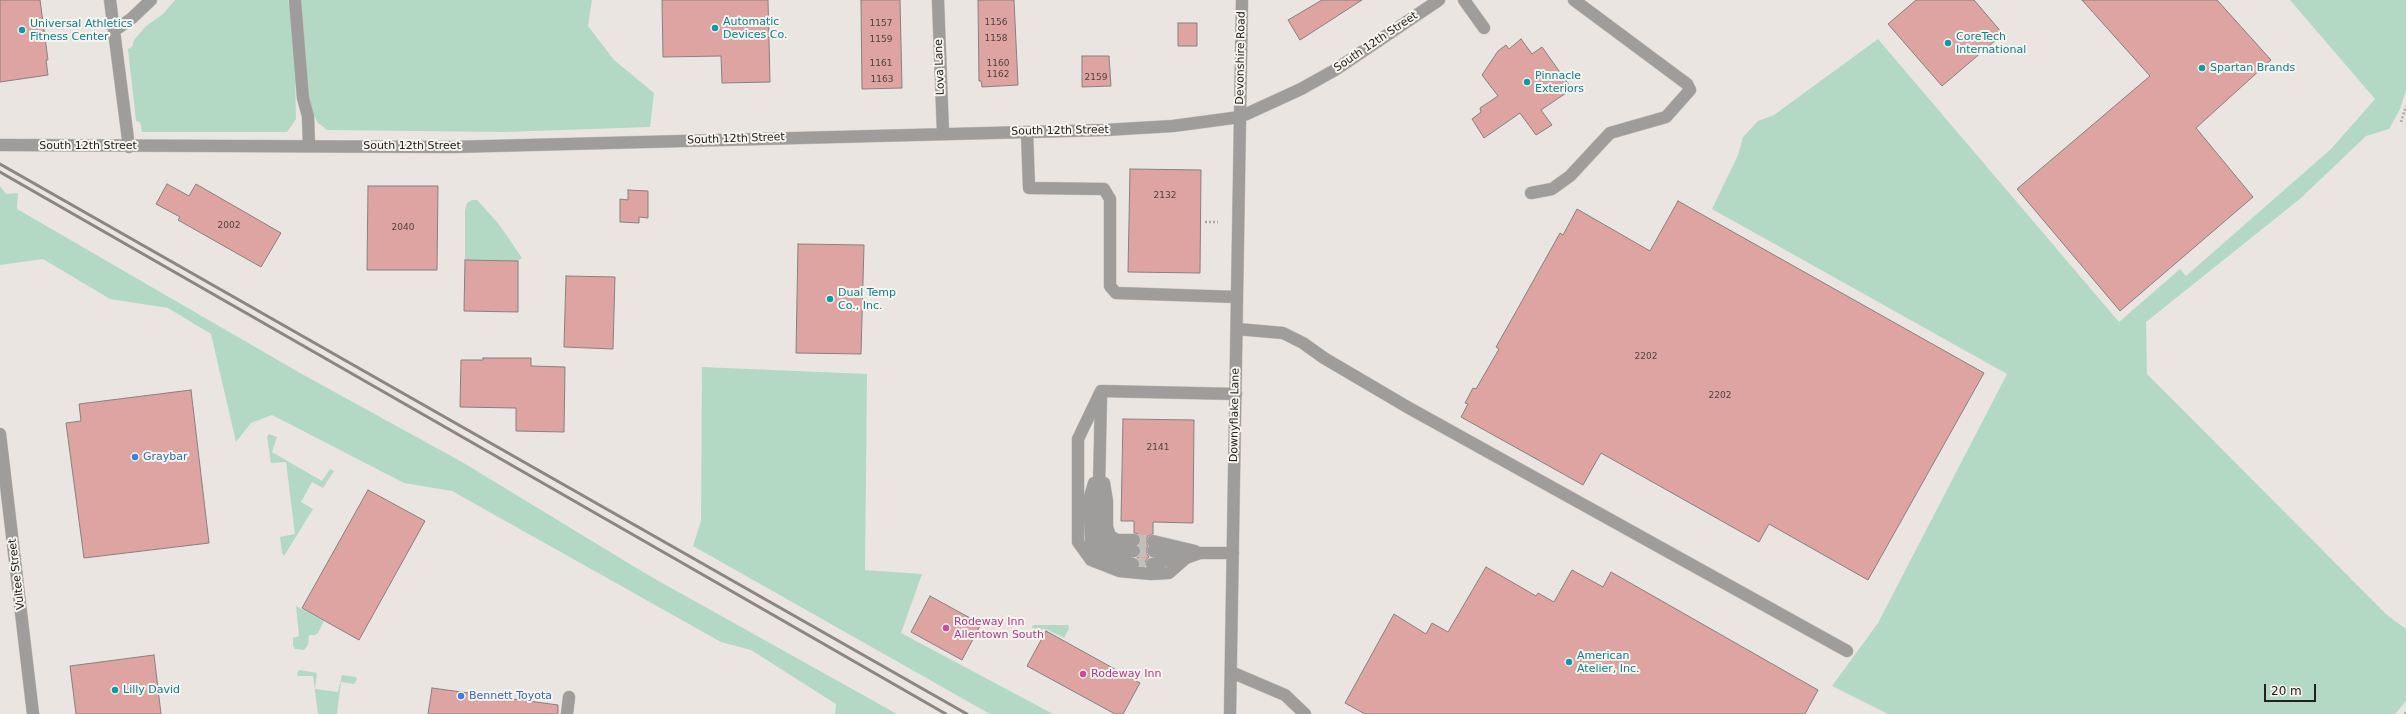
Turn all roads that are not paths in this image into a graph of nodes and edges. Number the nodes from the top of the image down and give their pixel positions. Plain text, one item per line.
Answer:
1 (110, 0) edge
2 (151, 0) edge
3 (295, 0) edge
4 (938, 0) edge
5 (1242, 0) edge
6 (1439, 0) edge
7 (1464, 0) edge
8 (1574, 0) edge
9 (1484, 28) dead end
10 (114, 31) junction
11 (1240, 117) junction
12 (1027, 132) junction
13 (943, 134) junction
14 (0, 145) edge
15 (129, 146) junction
16 (309, 146) junction
17 (1531, 193) dead end
18 (1237, 296) junction
19 (1237, 330) junction
20 (1101, 391) junction
21 (1236, 394) junction
22 (0, 434) edge
23 (1100, 468) junction
24 (1134, 546) tunnel mouth
25 (1153, 546) tunnel mouth
26 (1200, 553) junction
27 (1233, 553) junction
28 (1133, 564) tunnel mouth
29 (1152, 564) tunnel mouth
30 (1847, 651) dead end
31 (1231, 672) junction
32 (569, 697) dead end
33 (33, 714) edge
34 (567, 714) edge
35 (1230, 714) edge
36 (1305, 714) edge

1 - 10 street
2 - 10 street
3 - 16 street
4 - 13 street, Lova Lane
5 - 11 street, Devonshire Road
6 - 11 street, South 12th Street
7 - 9 street
8 - 17 street
10 - 15 street
11 - 12 street, South 12th Street
11 - 18 street, Downyflake Lane
12 - 13 street, South 12th Street
12 - 18 street
13 - 16 street, South 12th Street
14 - 15 street, South 12th Street
15 - 16 street, South 12th Street
18 - 19 street, Downyflake Lane
19 - 21 street, Downyflake Lane
19 - 30 street
20 - 21 street
20 - 23 street
20 - 26 street
21 - 27 street, Downyflake Lane
22 - 33 street, Vultee Street
23 - 24 street
23 - 28 street
25 - 26 street
26 - 27 street
26 - 29 street
27 - 31 street, Downyflake Lane
31 - 35 street, Downyflake Lane
31 - 36 street
32 - 34 street

